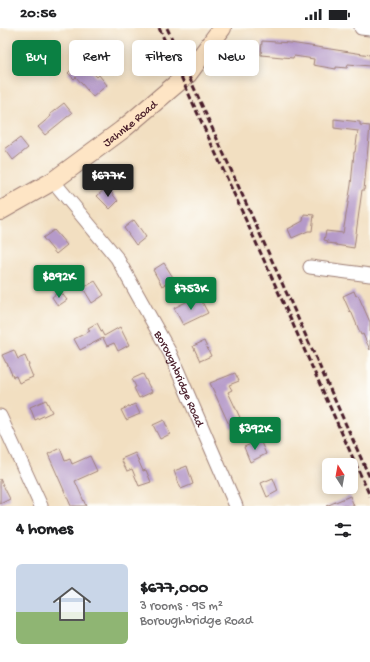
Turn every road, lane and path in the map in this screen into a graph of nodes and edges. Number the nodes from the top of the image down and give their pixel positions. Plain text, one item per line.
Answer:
1 (222, 28) edge
2 (361, 28) edge
3 (370, 29) edge
4 (53, 181) junction
5 (0, 211) edge
6 (310, 268) dead end
7 (370, 276) edge
8 (0, 416) edge
9 (41, 506) edge
10 (236, 506) edge

1 - 4 main road, Jahnke Road
2 - 3 street
4 - 5 main road, Jahnke Road
4 - 10 street, Boroughbridge Road
6 - 7 street
8 - 9 street

